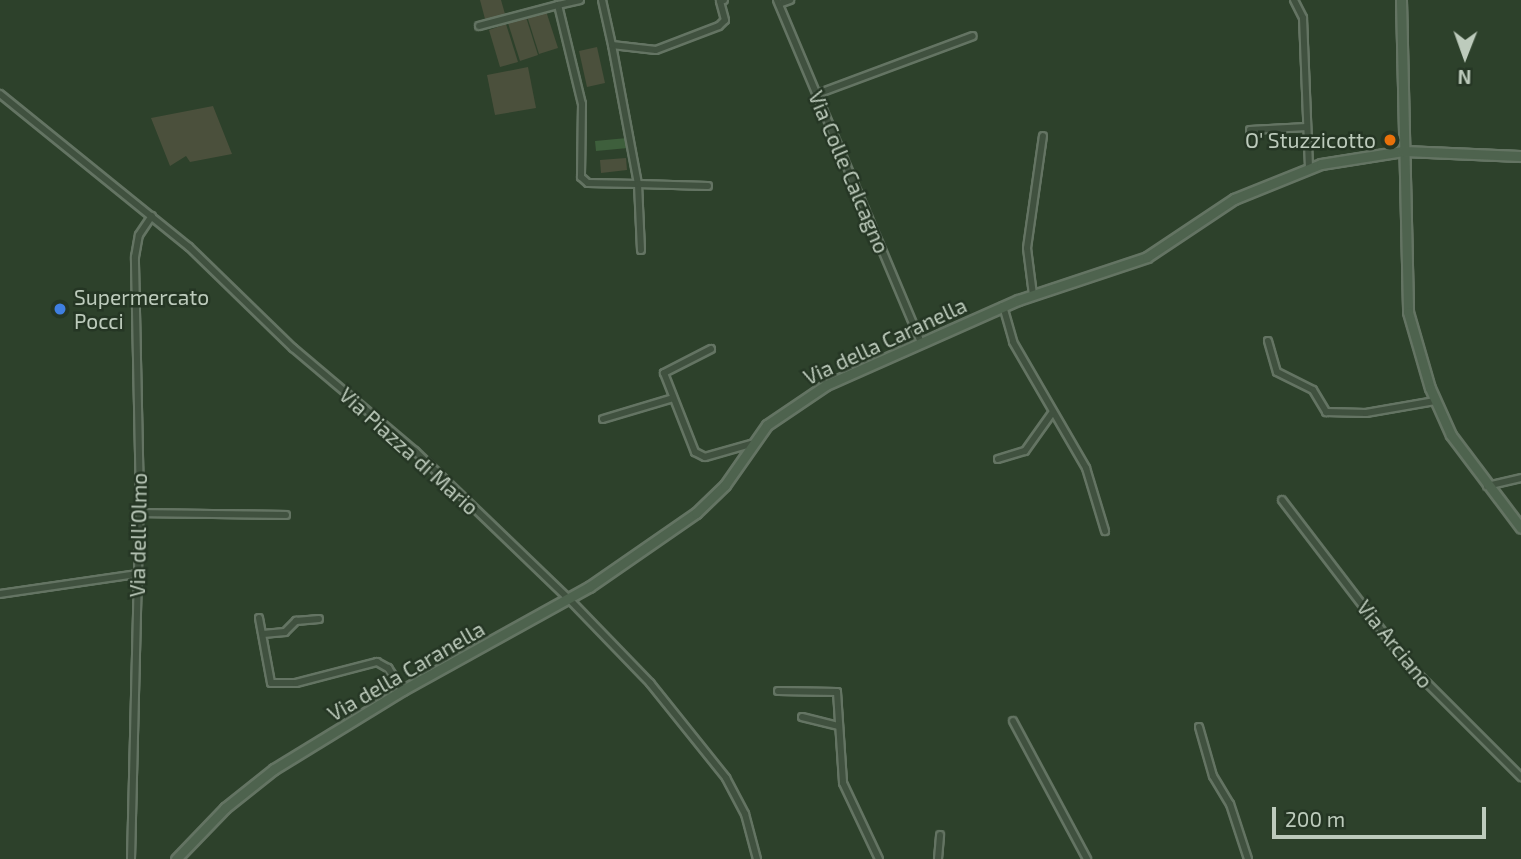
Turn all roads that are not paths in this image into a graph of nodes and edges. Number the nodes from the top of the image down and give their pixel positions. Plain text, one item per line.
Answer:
1 (580, 0) edge
2 (601, 0) edge
3 (790, 0) edge
4 (1294, 0) edge
5 (1401, 0) edge
6 (721, 1) edge
7 (778, 2) edge
8 (558, 5) junction
9 (479, 26) dead end
10 (973, 36) dead end
11 (612, 45) junction
12 (0, 94) edge
13 (817, 94) junction
14 (1307, 127) junction
15 (1250, 130) dead end
16 (1043, 136) dead end
17 (1403, 151) junction
18 (1521, 156) edge
19 (1309, 168) junction
20 (638, 184) junction
21 (708, 186) dead end
22 (152, 216) junction
23 (641, 250) dead end
24 (1033, 295) junction
25 (1003, 306) junction
26 (1268, 341) dead end
27 (921, 343) junction
28 (710, 349) dead end
29 (673, 398) junction
30 (1435, 401) junction
31 (1052, 413) junction
32 (603, 419) dead end
33 (751, 444) junction
34 (998, 459) dead end
35 (1521, 478) edge
36 (1487, 486) junction
37 (1282, 500) dead end
38 (139, 513) junction
39 (286, 515) dead end
40 (1521, 528) edge
41 (1105, 531) dead end
42 (137, 574) junction
43 (0, 594) edge
44 (569, 599) junction
45 (259, 618) dead end
46 (319, 619) dead end
47 (263, 634) junction
48 (403, 690) junction
49 (778, 691) dead end
50 (802, 717) dead end
51 (1013, 721) dead end
52 (839, 726) junction
53 (1199, 727) dead end
54 (1521, 777) edge
55 (940, 835) dead end
56 (131, 859) edge
57 (176, 859) edge
58 (757, 859) edge
59 (878, 859) edge
60 (938, 859) edge
61 (1087, 859) edge
62 (1248, 859) edge

1 - 8 street
2 - 11 street
3 - 7 street
4 - 14 street
5 - 17 main road
6 - 11 street
7 - 13 street, Via Colle Calcagno
8 - 9 street
8 - 20 street
10 - 13 street
11 - 20 street
12 - 22 street, Via Piazza di Mario
13 - 27 street, Via Colle Calcagno
14 - 15 street
14 - 19 street
16 - 24 street
17 - 18 main road, Via della Caranella
17 - 19 main road, Via della Caranella
17 - 30 main road
19 - 24 main road, Via della Caranella
20 - 21 street
20 - 23 street
22 - 38 street, Via dell'Olmo
22 - 44 street, Via Piazza di Mario
24 - 25 main road, Via della Caranella
25 - 27 main road, Via della Caranella
25 - 31 street
26 - 30 street
27 - 33 main road, Via della Caranella
28 - 29 street
29 - 32 street
29 - 33 street
30 - 36 main road
31 - 34 street
31 - 41 street
33 - 44 main road, Via della Caranella
35 - 36 street
36 - 40 main road
37 - 54 street, Via Arciano
38 - 39 street
38 - 42 street, Via dell'Olmo
42 - 43 street
42 - 56 street, Via dell'Olmo
44 - 48 main road, Via della Caranella
44 - 58 street, Via Piazza di Mario
45 - 47 street
46 - 47 street
47 - 48 street
48 - 57 main road, Via della Caranella
49 - 52 street
50 - 52 street
51 - 61 street
52 - 59 street
53 - 62 street
55 - 60 street

